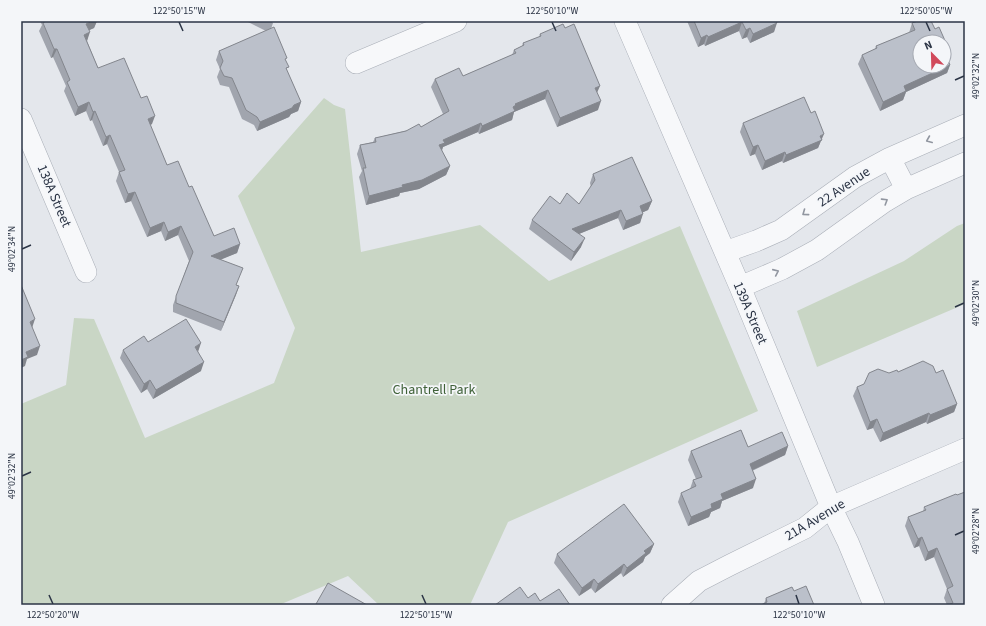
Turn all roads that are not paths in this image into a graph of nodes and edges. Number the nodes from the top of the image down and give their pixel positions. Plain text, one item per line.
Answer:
1 (456, 21) edge
2 (625, 21) edge
3 (356, 63) dead end
4 (21, 119) edge
5 (965, 125) edge
6 (890, 158) junction
7 (965, 163) edge
8 (906, 189) junction
9 (725, 252) junction
10 (86, 272) dead end
11 (740, 287) junction
12 (965, 449) edge
13 (831, 507) junction
14 (672, 605) edge
15 (874, 605) edge

1 - 3 street
2 - 9 street, 139A Street
4 - 10 street, 138A Street
5 -> 6 street, 22 Avenue
6 - 8 street
6 -> 9 street, 22 Avenue
7 - 8 street
11 -> 8 street
9 - 11 street, 139A Street
11 - 13 street, 139A Street
12 - 13 street, 21A Avenue
13 - 14 street, 21A Avenue
13 - 15 street, 139A Street

